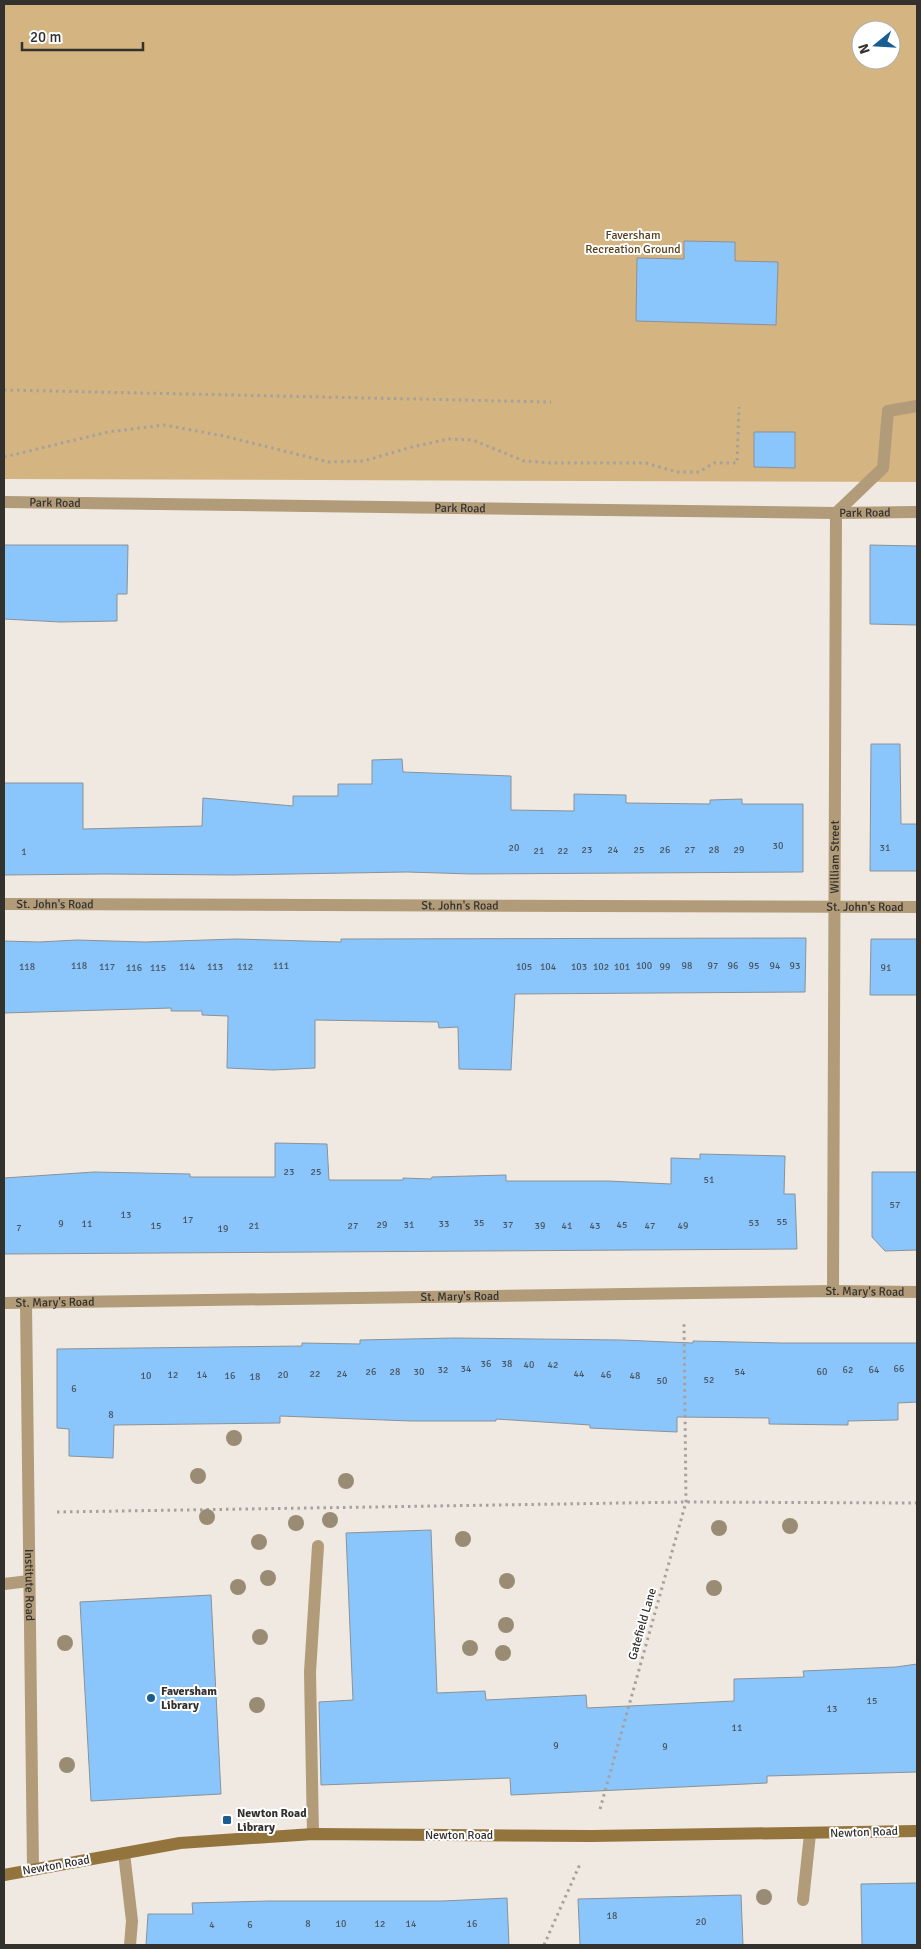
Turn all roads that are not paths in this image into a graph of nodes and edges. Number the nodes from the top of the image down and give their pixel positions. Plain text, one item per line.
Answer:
1 (917, 406) edge
2 (4, 502) edge
3 (917, 512) edge
4 (836, 513) junction
5 (4, 904) edge
6 (917, 907) edge
7 (835, 908) junction
8 (833, 1292) junction
9 (917, 1292) edge
10 (4, 1303) edge
11 (26, 1303) junction
12 (318, 1546) dead end
13 (29, 1581) junction
14 (4, 1584) edge
15 (917, 1830) edge
16 (313, 1834) junction
17 (810, 1834) junction
18 (124, 1853) junction
19 (34, 1868) junction
20 (4, 1875) edge
21 (803, 1900) dead end
22 (130, 1945) edge

1 - 4 street
2 - 4 street, Park Road
3 - 4 street, Park Road
4 - 7 street, William Street
5 - 7 street, St. John's Road
6 - 7 street, St. John's Road
7 - 8 street, William Street
8 - 9 street, St. Mary's Road
8 - 11 street, St. Mary's Road
10 - 11 street, St. Mary's Road
11 - 13 street, Institute Road
12 - 16 street
13 - 14 street
13 - 19 street, Institute Road
15 - 17 main road, Newton Road
16 - 17 main road, Newton Road
16 - 18 main road, Newton Road
17 - 21 street
18 - 19 main road, Newton Road
18 - 22 street
19 - 20 main road, Newton Road

